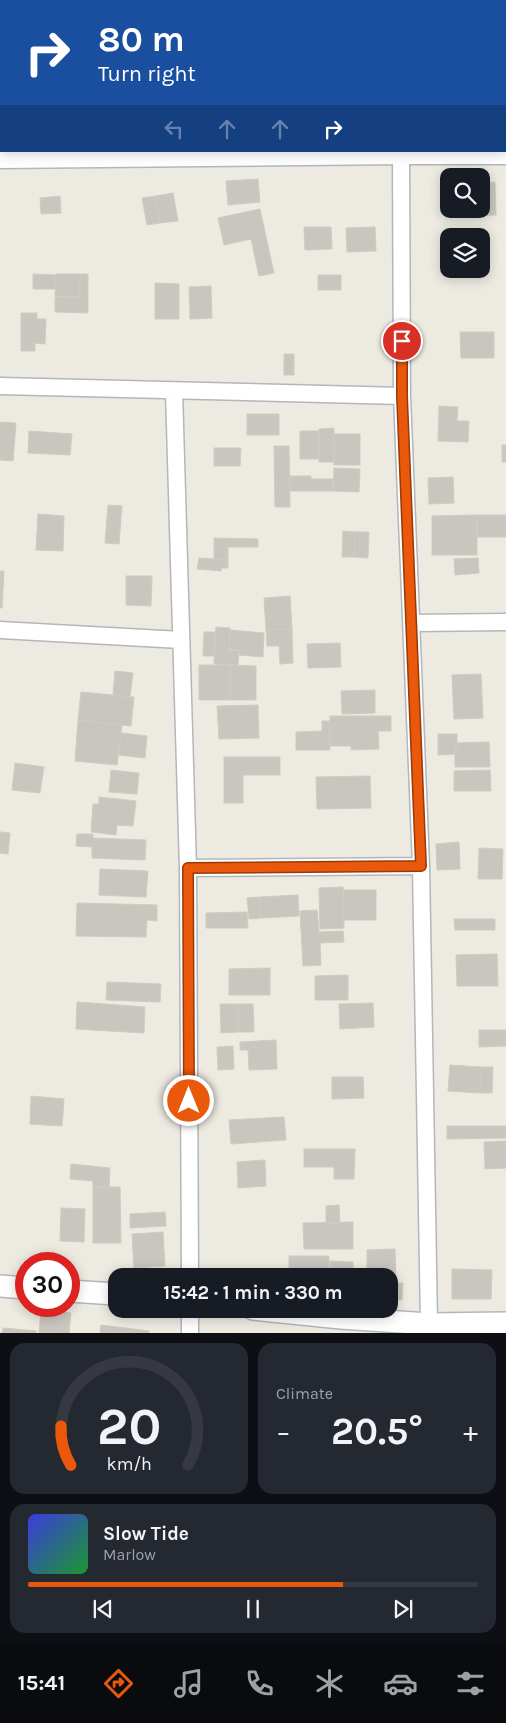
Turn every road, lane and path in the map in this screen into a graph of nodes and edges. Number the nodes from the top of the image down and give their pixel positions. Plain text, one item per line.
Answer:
1 (401, 153) edge
2 (506, 156) edge
3 (0, 160) edge
4 (0, 386) edge
5 (174, 391) junction
6 (402, 396) junction
7 (506, 622) edge
8 (412, 623) junction
9 (0, 630) edge
10 (181, 640) junction
11 (421, 866) junction
12 (188, 868) junction
13 (190, 1268) edge
14 (0, 1286) edge
15 (15, 1287) edge
16 (80, 1292) edge
17 (108, 1293) edge
18 (190, 1318) edge
19 (340, 1318) edge
20 (506, 1323) edge
21 (429, 1328) edge
22 (190, 1333) edge

1 - 2 street
1 - 3 street
1 - 6 street
4 - 5 street
5 - 6 street
5 - 10 street
6 - 8 street
7 - 8 street
8 - 11 street
9 - 10 street
10 - 12 street
11 - 12 street
11 - 21 street
12 - 13 street
14 - 15 street
16 - 17 street
18 - 22 street
19 - 21 street
20 - 21 street

